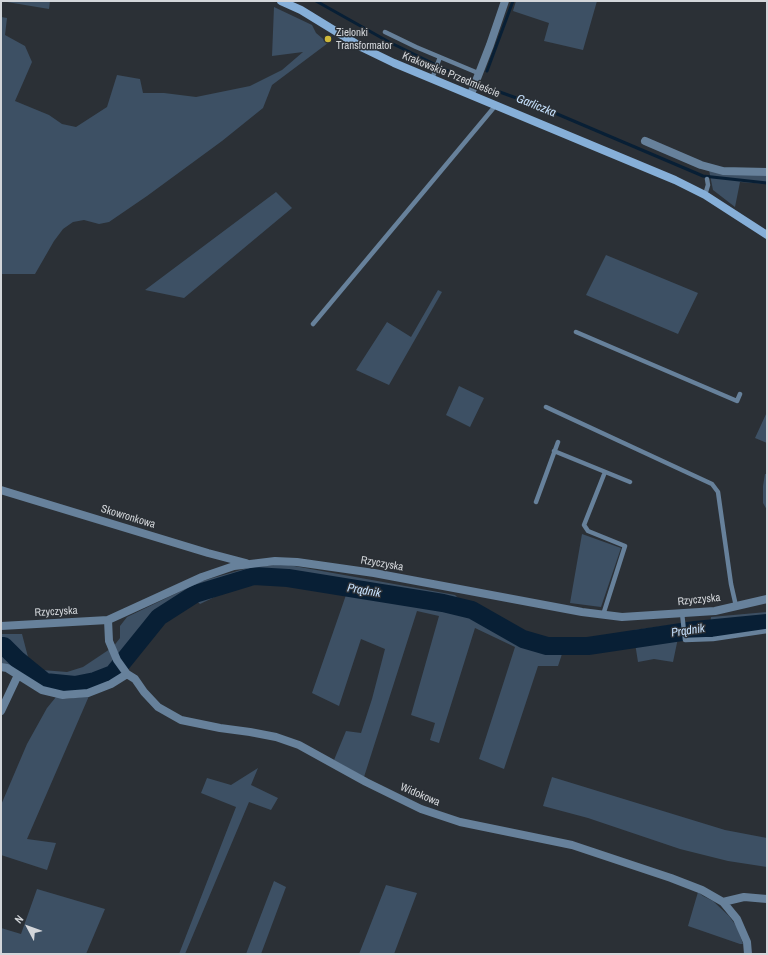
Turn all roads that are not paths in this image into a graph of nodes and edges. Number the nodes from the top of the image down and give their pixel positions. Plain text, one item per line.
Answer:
1 (281, 1) edge
2 (505, 1) edge
3 (385, 32) dead end
4 (439, 59) junction
5 (434, 75) junction
6 (478, 75) junction
7 (471, 94) junction
8 (496, 105) junction
9 (645, 141) dead end
10 (701, 165) junction
11 (767, 172) edge
12 (704, 173) dead end
13 (707, 179) dead end
14 (705, 195) junction
15 (767, 235) edge
16 (313, 324) dead end
17 (576, 332) dead end
18 (740, 394) dead end
19 (546, 407) dead end
20 (558, 442) dead end
21 (554, 451) junction
22 (605, 472) junction
23 (630, 482) dead end
24 (1, 490) edge
25 (536, 502) dead end
26 (249, 563) junction
27 (767, 599) edge
28 (736, 606) junction
29 (682, 613) junction
30 (603, 615) junction
31 (108, 620) junction
32 (1, 626) edge
33 (767, 631) edge
34 (1, 667) edge
35 (125, 672) junction
36 (18, 675) junction
37 (1, 711) edge
38 (767, 899) edge
39 (723, 902) junction
40 (748, 954) edge

1 - 5 main road, Krakowskie Przedmieście
2 - 6 street
3 - 4 lane
4 - 5 lane
4 - 6 lane
5 - 7 main road, Krakowskie Przedmieście
6 - 7 street
7 - 8 main road, Krakowskie Przedmieście
8 - 14 main road, Krakowskie Przedmieście
8 - 16 lane
9 - 10 street
10 - 11 street
10 - 12 lane
13 - 14 lane
14 - 15 main road, Krakowskie Przedmieście
17 - 18 lane
19 - 28 lane
20 - 21 lane
21 - 22 lane
21 - 25 lane
22 - 23 lane
22 - 30 lane
24 - 26 street, Skowronkowa
26 - 30 street, Rzyczyska
26 - 31 street, Rzyczyska
27 - 28 street, Rzyczyska
28 - 29 street, Rzyczyska
29 - 30 street, Rzyczyska
29 - 33 lane
31 - 32 street, Rzyczyska
31 - 35 street, Widokowa
34 - 36 street
35 - 36 street
35 - 39 street, Widokowa
36 - 37 street
38 - 39 street
39 - 40 street, Widokowa

